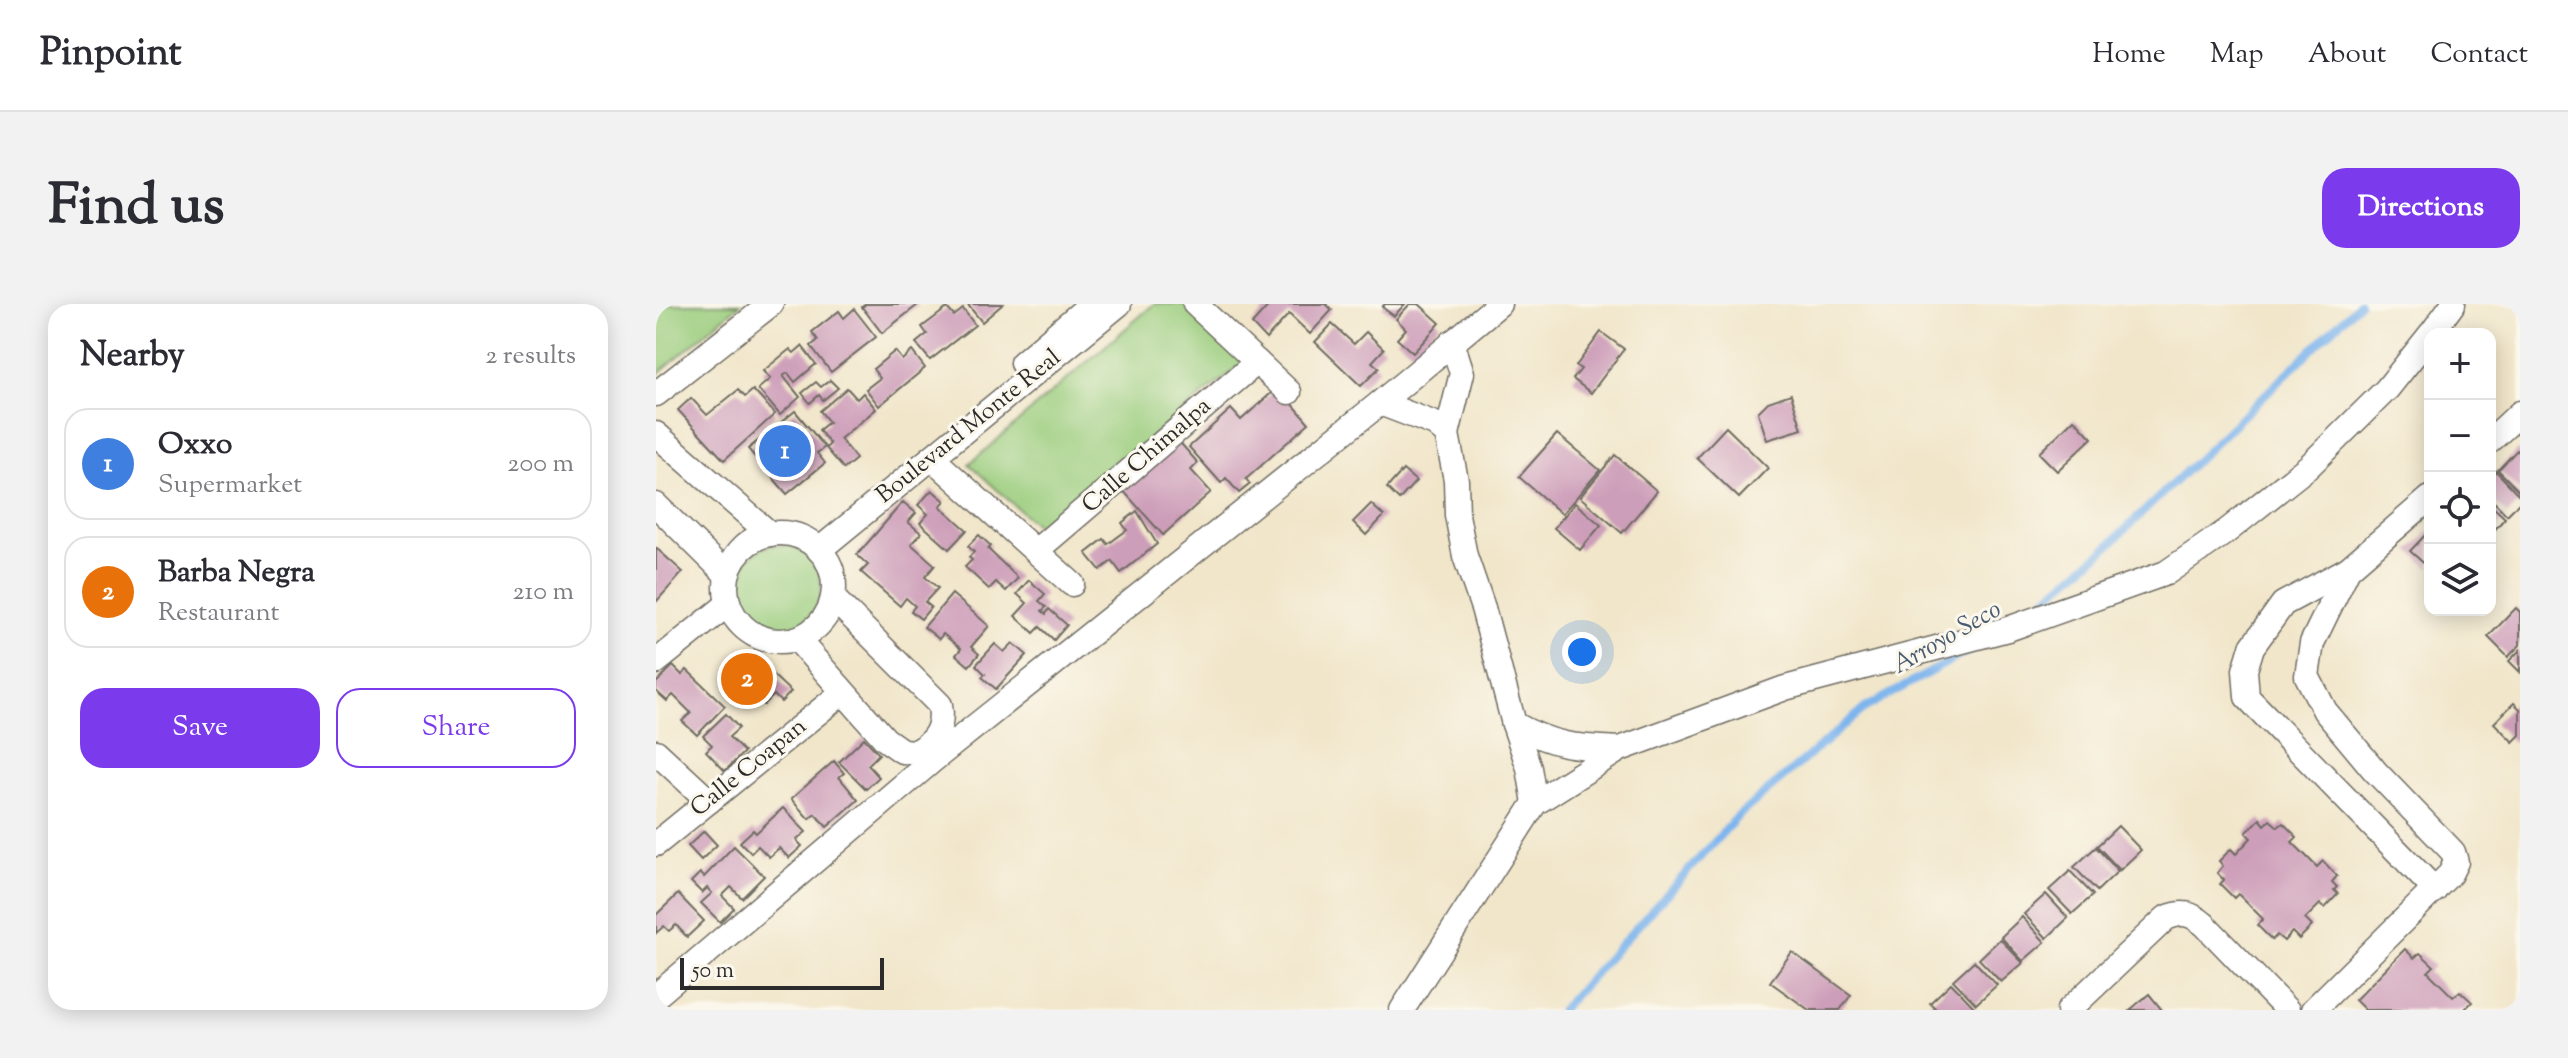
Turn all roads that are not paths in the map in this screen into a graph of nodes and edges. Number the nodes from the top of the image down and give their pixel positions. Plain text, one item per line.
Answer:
1 (771, 304) edge
2 (1091, 304) edge
3 (1119, 304) edge
4 (1195, 304) edge
5 (1499, 304) edge
6 (2453, 304) edge
7 (1471, 312) edge
8 (2435, 328) edge
9 (1452, 342) junction
10 (2424, 342) edge
11 (1257, 362) junction
12 (1289, 392) dead end
13 (656, 394) edge
14 (1380, 403) junction
15 (2520, 413) edge
16 (656, 434) edge
17 (1447, 434) junction
18 (2496, 435) edge
19 (932, 458) junction
20 (2424, 503) edge
21 (656, 505) edge
22 (770, 534) junction
23 (814, 546) junction
24 (1037, 550) junction
25 (2348, 569) junction
26 (727, 575) junction
27 (1072, 584) dead end
28 (833, 598) junction
29 (728, 604) junction
30 (797, 639) junction
31 (656, 662) edge
32 (842, 693) junction
33 (1514, 724) junction
34 (1620, 749) junction
35 (656, 752) edge
36 (930, 752) junction
37 (709, 801) junction
38 (1535, 803) junction
39 (656, 844) edge
40 (2435, 890) junction
41 (656, 996) edge
42 (1402, 1010) edge
43 (2069, 1010) edge
44 (2287, 1010) edge
45 (2313, 1010) edge

1 - 13 street
2 - 23 street, Boulevard Monte Real
3 - 19 street, Boulevard Monte Real
4 - 11 street
5 - 7 street
6 - 8 street
7 - 9 street
9 - 14 street
9 - 17 street
10 - 34 street
11 - 12 street
11 - 24 street, Calle Chimalpa
14 - 17 street
14 - 36 street
15 - 18 street
16 - 22 street
17 - 33 street
19 - 23 street, Boulevard Monte Real
19 - 24 street
20 - 25 street
21 - 26 street
22 - 23 street
22 - 26 street
23 - 28 street
24 - 27 street
25 - 40 street
25 - 40 street
26 - 29 street
28 - 30 street
28 - 36 street
29 - 30 street
29 - 31 street
30 - 32 street
32 - 36 street
32 - 37 street, Calle Coapan
33 - 34 street
33 - 38 street
34 - 38 street
35 - 37 street
36 - 41 street
37 - 39 street, Calle Coapan
38 - 42 street
40 - 45 street
43 - 44 street

